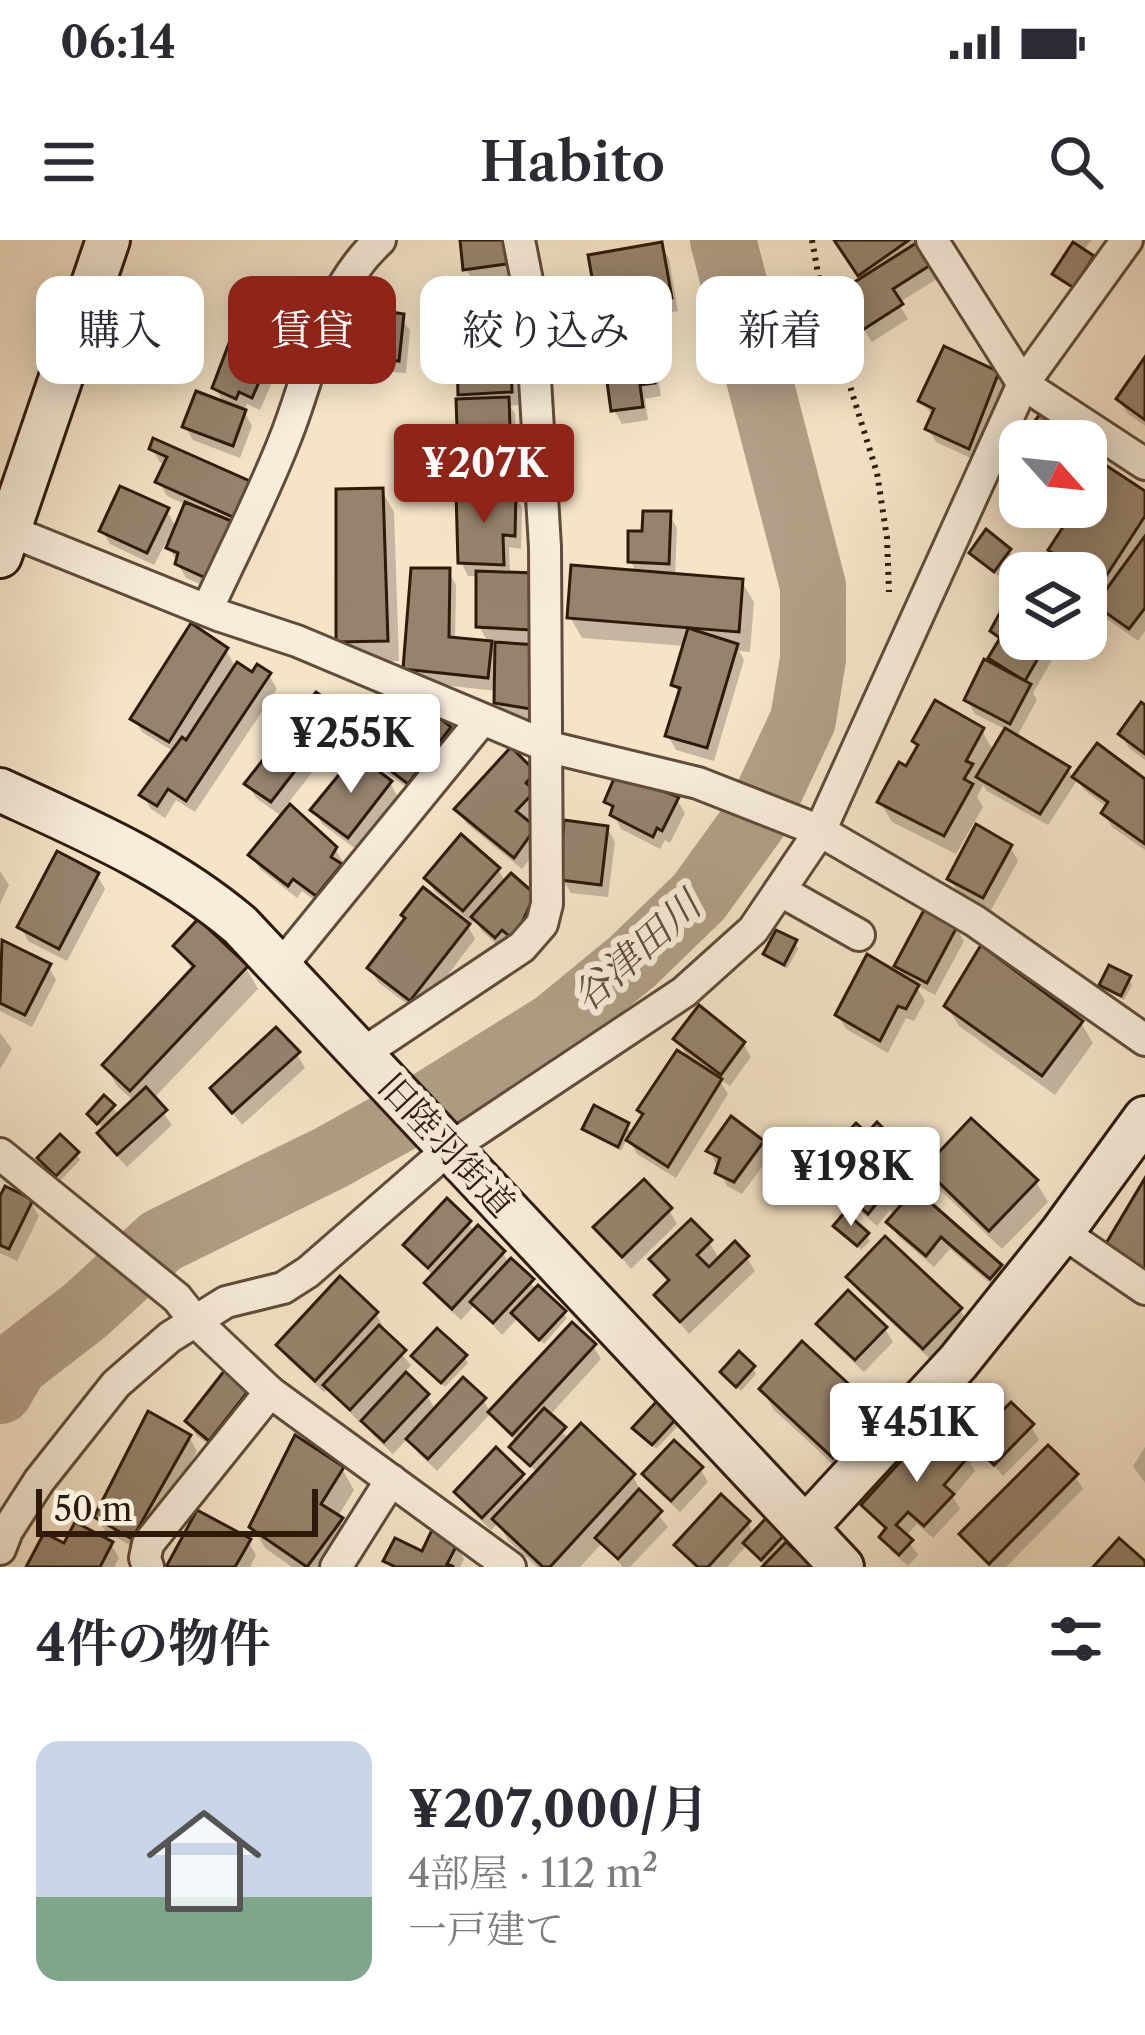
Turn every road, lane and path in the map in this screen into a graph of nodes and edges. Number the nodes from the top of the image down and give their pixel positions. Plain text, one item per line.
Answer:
1 (108, 240) edge
2 (380, 240) edge
3 (519, 240) edge
4 (812, 240) edge
5 (932, 240) edge
6 (1127, 240) edge
7 (1023, 384) junction
8 (1145, 464) edge
9 (3, 538) edge
10 (207, 610) junction
11 (904, 651) junction
12 (482, 721) junction
13 (549, 747) junction
14 (0, 790) edge
15 (820, 831) junction
16 (781, 891) junction
17 (860, 935) dead end
18 (281, 966) junction
19 (1145, 1040) edge
20 (368, 1061) junction
21 (1145, 1118) edge
22 (443, 1141) junction
23 (0, 1154) edge
24 (1062, 1232) junction
25 (1145, 1289) edge
26 (186, 1310) junction
27 (270, 1392) junction
28 (391, 1480) junction
29 (806, 1527) junction
30 (0, 1549) edge
31 (148, 1567) edge
32 (336, 1567) edge
33 (510, 1567) edge
34 (842, 1567) edge

1 - 9 street
2 - 10 street
3 - 13 street
4 - 11 path
5 - 7 street
6 - 7 street
7 - 8 street
7 - 11 street
9 - 10 street
10 - 12 street
11 - 15 street
12 - 13 street
12 - 18 street
13 - 15 street
13 - 20 street
14 - 18 street, 旧陸羽街道
15 - 16 street
15 - 19 street
16 - 17 street
16 - 22 street
18 - 20 street, 旧陸羽街道
20 - 22 street, 旧陸羽街道
21 - 24 street
22 - 26 street
22 - 29 street, 旧陸羽街道
23 - 26 street
24 - 25 street
24 - 29 street
26 - 27 street
26 - 30 street
27 - 28 street
27 - 31 street
28 - 32 street
28 - 33 street
29 - 34 street, 旧陸羽街道

